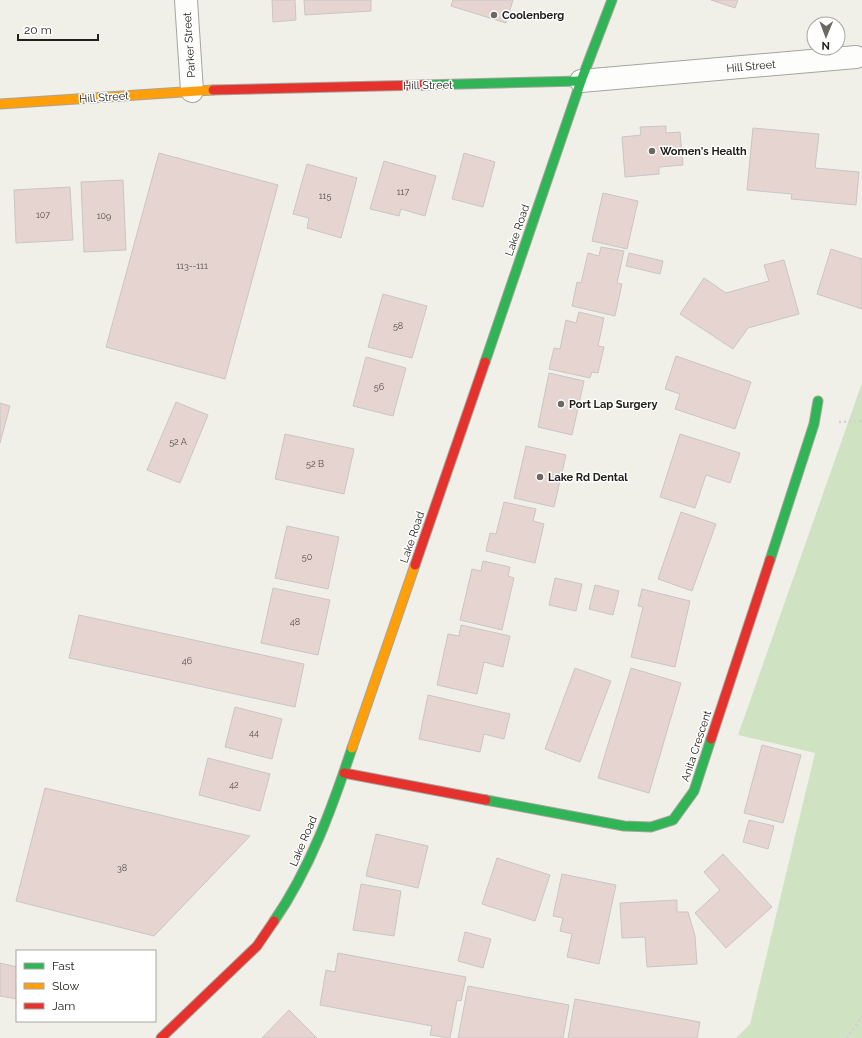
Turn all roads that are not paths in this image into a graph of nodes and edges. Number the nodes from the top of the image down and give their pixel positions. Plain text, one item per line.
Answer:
1 (186, 0) edge
2 (612, 0) edge
3 (856, 57) dead end
4 (581, 81) junction
5 (192, 91) junction
6 (0, 104) edge
7 (818, 401) dead end
8 (344, 773) junction
9 (161, 1038) edge

1 - 5 street, Parker Street
2 - 4 street, Lake Road
3 - 4 street, Hill Street
4 - 5 street, Hill Street
4 - 8 street, Lake Road
5 - 6 street, Hill Street
7 - 8 street, Anita Crescent
8 - 9 street, Lake Road

